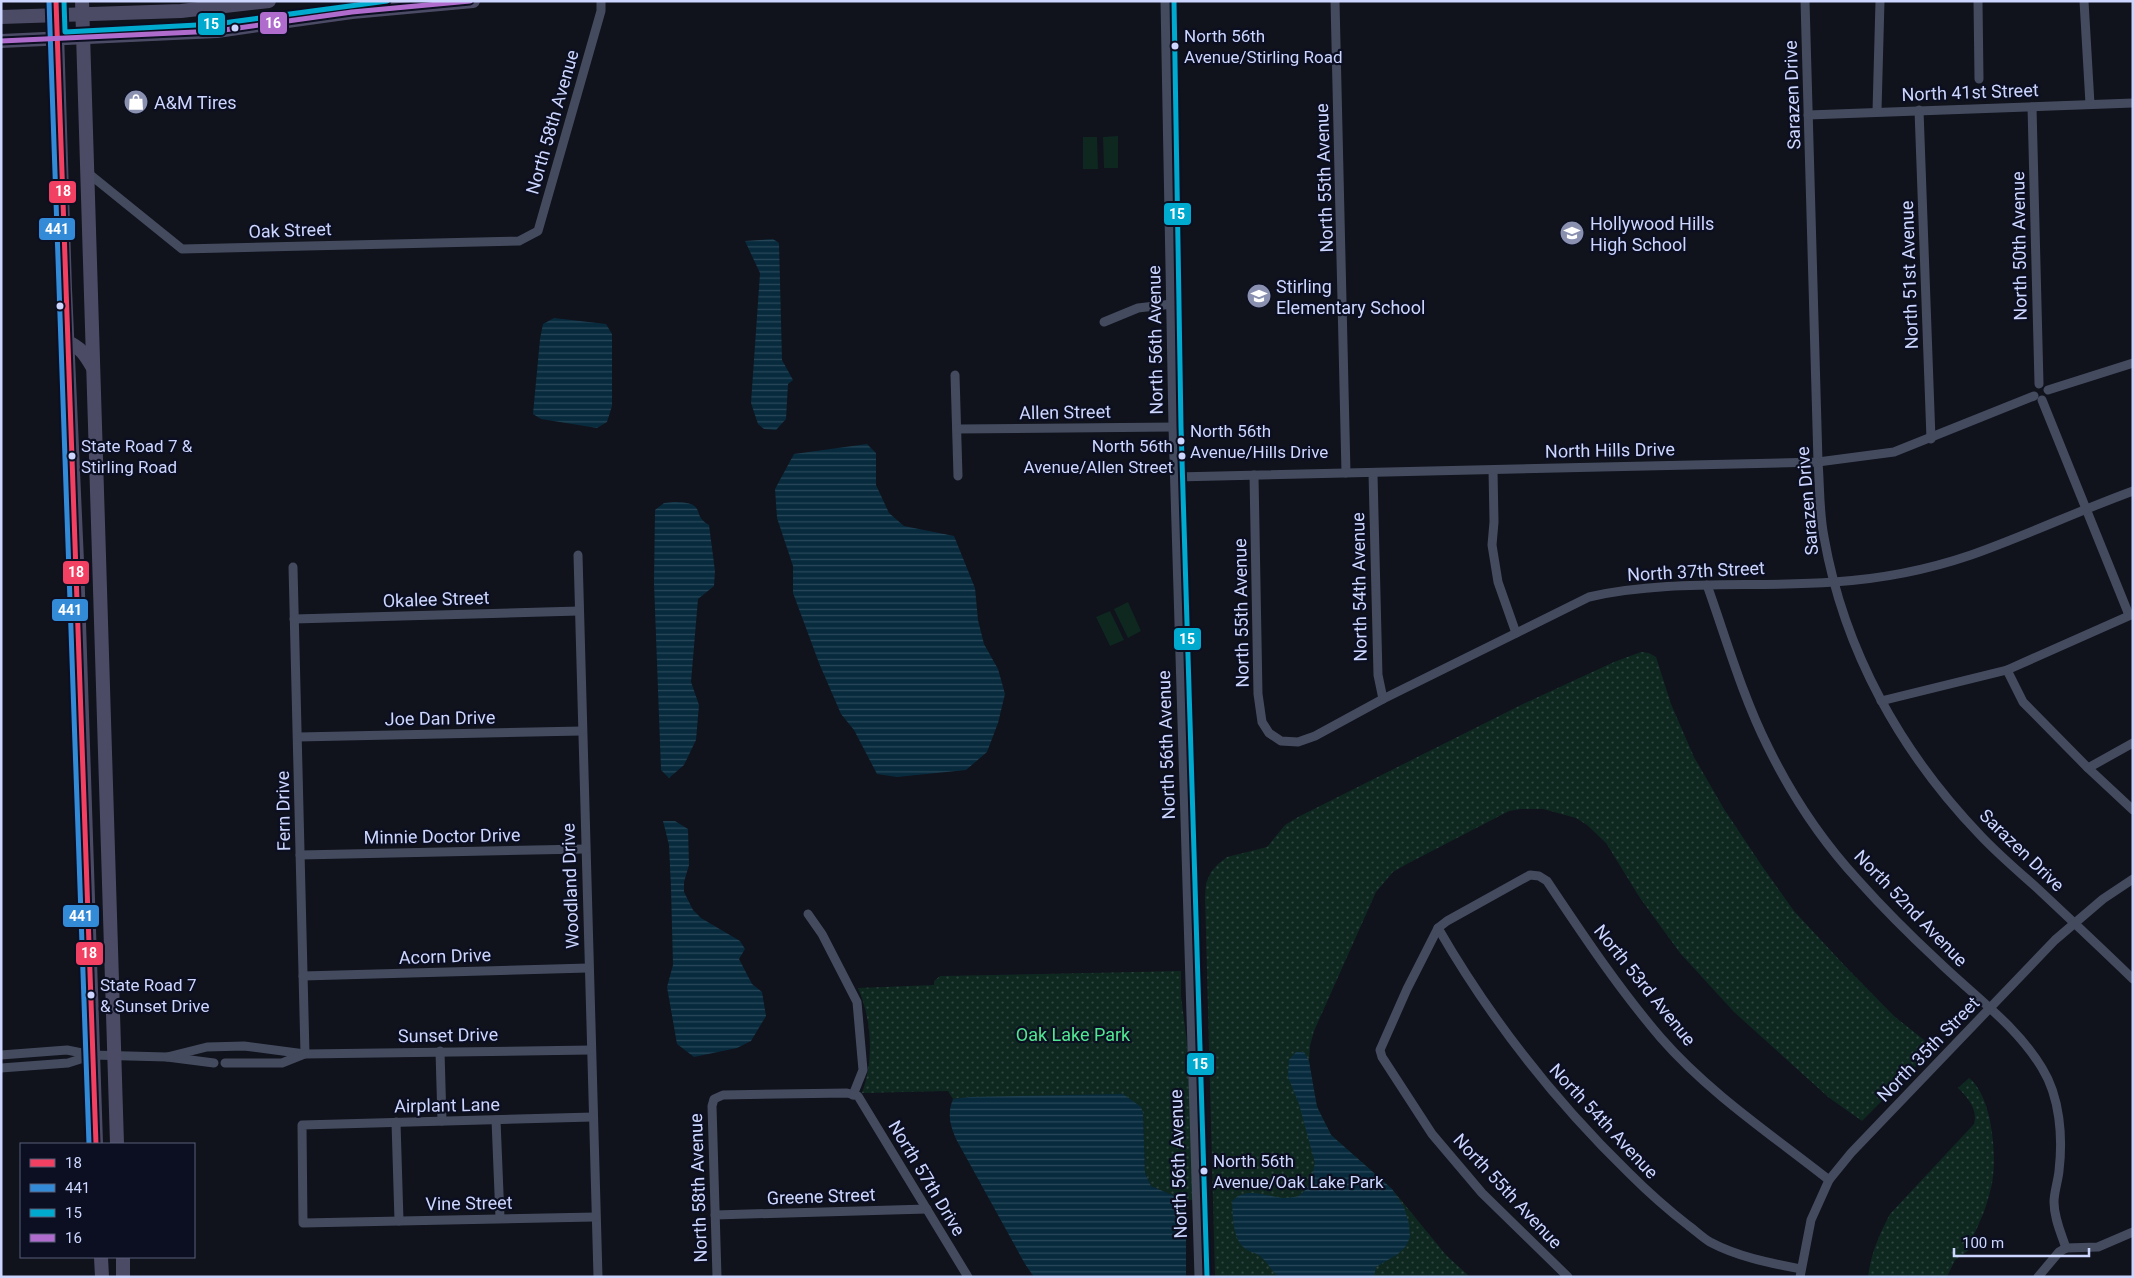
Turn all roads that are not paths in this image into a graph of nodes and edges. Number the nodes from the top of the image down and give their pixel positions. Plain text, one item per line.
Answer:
1 (269, 1) edge
2 (473, 1) edge
3 (601, 1) edge
4 (1166, 1) edge
5 (1335, 1) edge
6 (1805, 1) edge
7 (1880, 1) edge
8 (1978, 1) edge
9 (250, 2) edge
10 (2085, 2) edge
11 (56, 8) edge
12 (82, 8) edge
13 (340, 8) edge
14 (1, 17) edge
15 (84, 39) junction
16 (58, 40) junction
17 (1, 41) edge
18 (1979, 79) dead end
19 (2133, 103) edge
20 (2090, 104) junction
21 (2032, 107) junction
22 (1919, 110) junction
23 (1877, 111) junction
24 (1808, 115) junction
25 (88, 173) junction
26 (520, 240) joint
27 (1172, 304) junction
28 (1104, 322) dead end
29 (67, 342) junction
30 (2133, 362) edge
31 (94, 368) junction
32 (955, 375) dead end
33 (2039, 384) junction
34 (2048, 390) junction
35 (2038, 398) junction
36 (1174, 427) junction
37 (957, 429) junction
38 (1931, 439) junction
39 (1818, 462) junction
40 (1493, 470) junction
41 (1346, 473) junction
42 (1373, 474) junction
43 (1254, 475) junction
44 (958, 476) dead end
45 (1176, 477) junction
46 (2133, 491) edge
47 (2087, 508) junction
48 (578, 555) dead end
49 (77, 562) junction
50 (293, 567) dead end
51 (100, 578) junction
52 (1834, 582) junction
53 (1707, 584) junction
54 (579, 611) junction
55 (2131, 615) edge
56 (294, 619) junction
57 (1516, 633) junction
58 (2007, 670) junction
59 (1383, 699) junction
60 (1881, 701) junction
61 (582, 731) junction
62 (298, 737) junction
63 (1281, 741) joint
64 (2133, 743) edge
65 (84, 764) junction
66 (2088, 768) junction
67 (106, 788) junction
68 (2133, 810) edge
69 (585, 849) junction
70 (300, 855) junction
71 (2133, 879) edge
72 (808, 914) dead end
73 (2074, 923) junction
74 (1438, 928) junction
75 (588, 968) junction
76 (303, 976) junction
77 (2133, 979) edge
78 (1990, 1007) junction
79 (235, 1046) junction
80 (591, 1050) junction
81 (440, 1051) junction
82 (113, 1054) junction
83 (305, 1054) junction
84 (1, 1055) edge
85 (92, 1055) junction
86 (167, 1057) junction
87 (214, 1063) dead end
88 (224, 1063) dead end
89 (236, 1063) junction
90 (1, 1068) edge
91 (856, 1095) junction
92 (593, 1117) junction
93 (496, 1120) junction
94 (442, 1121) junction
95 (396, 1122) junction
96 (96, 1143) edge
97 (117, 1143) edge
98 (1829, 1180) junction
99 (928, 1209) junction
100 (715, 1215) junction
101 (596, 1217) junction
102 (500, 1218) junction
103 (399, 1221) junction
104 (303, 1222) joint
105 (2133, 1232) edge
106 (2066, 1248) junction
107 (101, 1258) edge
108 (122, 1258) edge
109 (1800, 1273) edge
110 (102, 1277) edge
111 (123, 1277) edge
112 (598, 1277) edge
113 (717, 1277) edge
114 (968, 1277) edge
115 (1200, 1277) edge
116 (1568, 1277) edge
117 (2038, 1277) edge

1 - 9 main road
2 - 13 main road
3 - 26 street, North 58th Avenue
4 - 27 street, North 56th Avenue
5 - 41 street, North 55th Avenue
6 - 24 street, Sarazen Drive
7 - 23 street
8 - 18 street
9 - 12 main road
10 - 20 street
11 - 12 main road
11 - 14 main road
11 - 16 main road
12 - 15 main road
13 - 15 main road
15 - 16 main road
15 - 25 main road
16 - 17 main road
16 - 29 main road
19 - 20 street, North 41st Street
20 - 21 street, North 41st Street
21 - 22 street, North 41st Street
21 - 33 street, North 50th Avenue
22 - 23 street, North 41st Street
22 - 38 street, North 51st Avenue
23 - 24 street, North 41st Street
24 - 39 street, Sarazen Drive
25 - 26 street, Oak Street
25 - 31 main road
27 - 28 street
27 - 36 street, North 56th Avenue
29 - 31 main road
29 - 49 main road
30 - 34 street
31 - 51 main road
32 - 37 street
33 - 34 street
33 - 35 street
34 - 35 street
35 - 38 street, North Hills Drive
35 - 47 street
36 - 37 street, Allen Street
36 - 45 street, North 56th Avenue
37 - 44 street
38 - 39 street, North Hills Drive
39 - 40 street, North Hills Drive
39 - 52 street, Sarazen Drive
40 - 42 street, North Hills Drive
40 - 57 street
41 - 42 street, North Hills Drive
41 - 43 street, North Hills Drive
42 - 59 street, North 54th Avenue
43 - 45 street, North Hills Drive
43 - 63 street, North 55th Avenue
45 - 115 street, North 56th Avenue
46 - 47 street, North 37th Street
47 - 52 street, North 37th Street
47 - 55 street
48 - 54 street, Woodland Drive
49 - 51 main road
49 - 65 main road
50 - 56 street, Fern Drive
51 - 67 main road
52 - 53 street, North 37th Street
52 - 60 street, Sarazen Drive
53 - 57 street, North 37th Street
53 - 78 street, North 52nd Avenue
54 - 56 street, Okalee Street
54 - 61 street, Woodland Drive
55 - 58 street
56 - 62 street, Fern Drive
57 - 59 street, North 37th Street
58 - 60 street
58 - 66 street
59 - 63 street, North 37th Street
60 - 73 street, Sarazen Drive
61 - 62 street, Joe Dan Drive
61 - 69 street, Woodland Drive
62 - 70 street, Fern Drive
64 - 66 street
65 - 67 main road
65 - 85 main road
66 - 68 street
67 - 82 main road
69 - 70 street, Minnie Doctor Drive
69 - 75 street, Woodland Drive
70 - 76 street, Fern Drive
71 - 73 street, North 35th Street
72 - 91 street
73 - 77 street, Sarazen Drive
73 - 78 street, North 35th Street
74 - 98 street, North 53rd Avenue
74 - 109 street, North 54th Avenue
74 - 116 street, North 55th Avenue
75 - 76 street, Acorn Drive
75 - 80 street, Woodland Drive
76 - 83 street, Fern Drive
78 - 98 street, North 35th Street
78 - 106 street, North 52nd Avenue
79 - 83 street, Sunset Drive
79 - 86 street, Sunset Drive
79 - 89 street
80 - 81 street, Sunset Drive
80 - 92 street, Woodland Drive
81 - 83 street, Sunset Drive
81 - 94 street
82 - 85 street, Sunset Drive
82 - 86 street, Sunset Drive
82 - 97 main road
83 - 89 street, Sunset Drive
84 - 85 street
85 - 90 street
85 - 96 main road
86 - 87 street, Sunset Drive
88 - 89 street, Sunset Drive
91 - 99 street, North 57th Drive
91 - 100 street, North 58th Avenue
92 - 93 street, Airplant Lane
92 - 101 street, Woodland Drive
93 - 94 street, Airplant Lane
93 - 102 street
94 - 95 street, Airplant Lane
95 - 103 street
95 - 104 street, Airplant Lane
98 - 109 street, North 35th Street
99 - 100 street, Greene Street
99 - 114 street, North 57th Drive
100 - 113 street, North 58th Avenue
101 - 102 street, Vine Street
101 - 112 street
102 - 103 street, Vine Street
103 - 104 street, Vine Street
105 - 106 street
106 - 117 street
107 - 110 main road
108 - 111 main road

